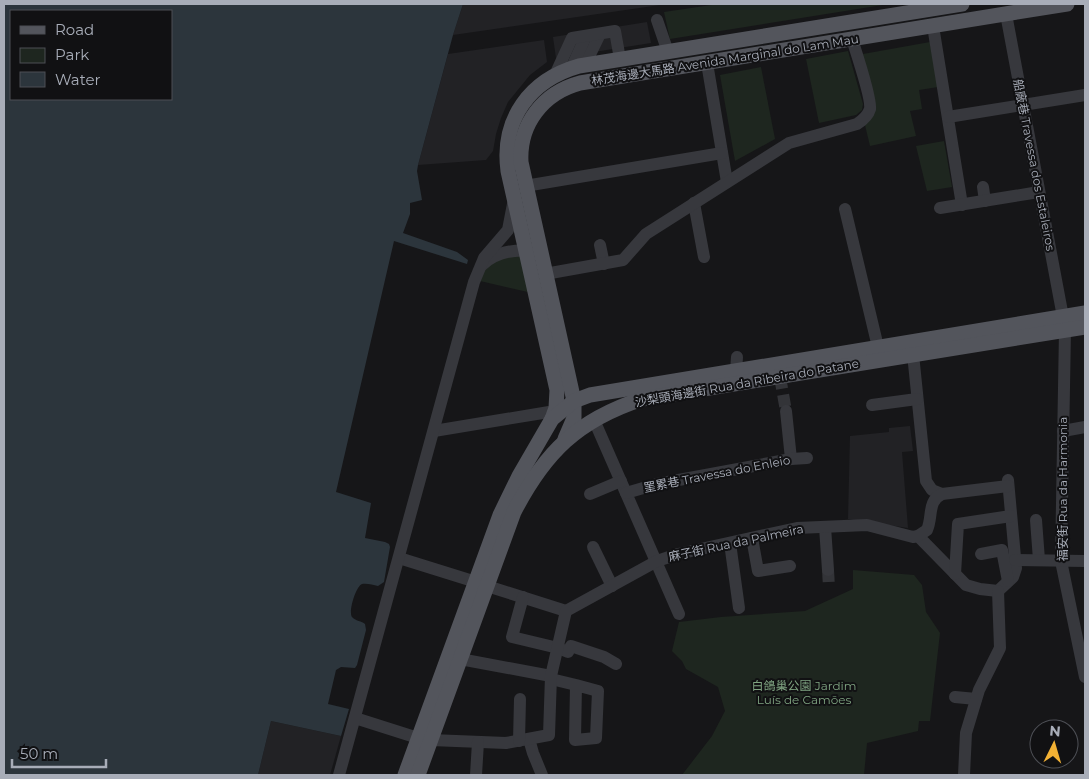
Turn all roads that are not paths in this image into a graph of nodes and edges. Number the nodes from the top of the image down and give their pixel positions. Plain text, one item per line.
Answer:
1 (962, 4) edge
2 (1067, 4) edge
3 (939, 7) junction
4 (1006, 14) junction
5 (657, 20) dead end
6 (937, 25) junction
7 (600, 34) junction
8 (586, 36) junction
9 (852, 39) junction
10 (665, 52) junction
11 (620, 60) junction
12 (707, 63) junction
13 (578, 67) junction
14 (666, 69) junction
15 (555, 75) junction
16 (1085, 95) edge
17 (1023, 105) junction
18 (948, 117) junction
19 (722, 153) junction
20 (727, 182) junction
21 (525, 186) junction
22 (983, 187) dead end
23 (1039, 192) junction
24 (514, 199) junction
25 (985, 201) junction
26 (694, 203) junction
27 (962, 205) junction
28 (940, 208) dead end
29 (845, 209) dead end
30 (600, 246) dead end
31 (533, 251) junction
32 (704, 257) dead end
33 (604, 264) junction
34 (478, 271) junction
35 (545, 274) junction
36 (1085, 314) edge
37 (1064, 323) junction
38 (1085, 327) edge
39 (878, 348) junction
40 (913, 354) junction
41 (572, 395) junction
42 (917, 399) junction
43 (872, 405) dead end
44 (786, 411) tunnel mouth
45 (556, 413) junction
46 (594, 420) junction
47 (1085, 427) edge
48 (434, 431) junction
49 (1064, 431) junction
50 (559, 446) junction
51 (807, 458) dead end
52 (792, 459) junction
53 (621, 481) junction
54 (626, 493) junction
55 (590, 494) dead end
56 (942, 494) junction
57 (1011, 516) junction
58 (1036, 520) dead end
59 (825, 526) junction
60 (921, 535) junction
61 (752, 538) junction
62 (730, 542) junction
63 (593, 548) dead end
64 (981, 554) dead end
65 (399, 558) junction
66 (1015, 560) junction
67 (1039, 560) junction
68 (657, 561) junction
69 (1061, 561) junction
70 (1085, 561) edge
71 (790, 566) dead end
72 (828, 570) tunnel mouth
73 (956, 574) junction
74 (1008, 581) junction
75 (482, 584) junction
76 (612, 586) junction
77 (998, 591) junction
78 (524, 598) junction
79 (739, 608) dead end
80 (566, 611) junction
81 (679, 614) dead end
82 (558, 648) junction
83 (460, 659) junction
84 (616, 664) dead end
85 (1085, 677) edge
86 (551, 678) junction
87 (576, 685) dead end
88 (955, 697) dead end
89 (520, 699) dead end
90 (976, 699) junction
91 (355, 718) junction
92 (424, 739) junction
93 (524, 740) junction
94 (478, 742) junction
95 (339, 775) edge
96 (405, 775) edge
97 (418, 775) edge
98 (476, 775) edge
99 (542, 775) edge
100 (964, 775) edge

1 - 3 main road, 林茂海邊大馬路 Avenida Marginal do Lam Mau
2 - 4 main road, 林茂海邊大馬路 Avenida Marginal do Lam Mau
3 - 6 main road
3 - 10 main road, 林茂海邊大馬路 Avenida Marginal do Lam Mau
4 - 6 main road, 林茂海邊大馬路 Avenida Marginal do Lam Mau
4 - 17 street, 船廠巷 Travessa dos Estaleiros
5 - 10 street
6 - 9 main road, 林茂海邊大馬路 Avenida Marginal do Lam Mau
6 - 18 street
7 - 8 street
7 - 11 street
7 - 13 street
8 - 13 street
8 - 15 street
9 - 12 main road, 林茂海邊大馬路 Avenida Marginal do Lam Mau
9 - 20 street
10 - 11 main road, 林茂海邊大馬路 Avenida Marginal do Lam Mau
10 - 14 main road
11 - 13 main road, 林茂海邊大馬路 Avenida Marginal do Lam Mau
12 - 14 main road, 林茂海邊大馬路 Avenida Marginal do Lam Mau
12 - 19 street
13 - 15 main road, 林茂海邊大馬路 Avenida Marginal do Lam Mau
14 - 21 main road, 林茂海邊大馬路 Avenida Marginal do Lam Mau
15 - 24 main road, 林茂海邊大馬路 Avenida Marginal do Lam Mau
16 - 17 street
17 - 18 street
17 - 23 street, 船廠巷 Travessa dos Estaleiros
18 - 27 street
19 - 20 street
19 - 21 street
20 - 26 street
21 - 31 main road, 林茂海邊大馬路 Avenida Marginal do Lam Mau
22 - 25 street
23 - 25 street
23 - 37 street, 船廠巷 Travessa dos Estaleiros
24 - 31 main road, 林茂海邊大馬路 Avenida Marginal do Lam Mau
24 - 34 street
25 - 27 street
26 - 32 street
26 - 33 street
27 - 28 street
29 - 39 street
30 - 33 street
31 - 34 street
31 - 35 main road
31 - 45 main road
33 - 35 street
34 - 48 street
35 - 41 main road
36 - 37 main road
37 - 38 main road
37 - 39 main road, 沙梨頭海邊街 Rua da Ribeira do Patane
37 - 40 main road, 沙梨頭海邊街 Rua da Ribeira do Patane
37 - 49 street, 福安街 Rua da Harmonia
39 - 41 main road, 沙梨頭海邊街 Rua da Ribeira do Patane
40 - 42 street
40 - 46 main road, 沙梨頭海邊街 Rua da Ribeira do Patane
41 - 45 main road, 沙梨頭海邊街 Rua da Ribeira do Patane
41 - 50 main road
42 - 43 street
42 - 56 street
44 - 52 street
45 - 48 street
45 - 75 main road, 沙梨頭海邊街 Rua da Ribeira do Patane
46 - 50 main road, 沙梨頭海邊街 Rua da Ribeira do Patane
46 - 53 street
47 - 49 street
48 - 65 street
49 - 69 street, 福安街 Rua da Harmonia
50 - 75 main road, 沙梨頭海邊街 Rua da Ribeira do Patane
51 - 52 street, 罣累巷 Travessa do Enleio
52 - 54 street, 罣累巷 Travessa do Enleio
53 - 54 street
53 - 55 street
54 - 68 street
56 - 57 street
56 - 60 street
57 - 66 street
57 - 73 street
58 - 67 street
59 - 60 street, 麻子街 Rua da Palmeira
59 - 61 street, 麻子街 Rua da Palmeira
59 - 72 street
60 - 73 street
61 - 62 street, 麻子街 Rua da Palmeira
61 - 71 street
62 - 68 street, 麻子街 Rua da Palmeira
62 - 79 street
63 - 76 street
64 - 74 street
65 - 75 street
65 - 91 street
66 - 67 street
66 - 74 street
67 - 69 street
68 - 76 street, 麻子街 Rua da Palmeira
68 - 81 street
69 - 70 street
69 - 85 street, 福安街 Rua da Harmonia
73 - 77 street
74 - 77 street
75 - 78 street
75 - 83 main road, 沙梨頭海邊街 Rua da Ribeira do Patane
75 - 92 main road, 沙梨頭海邊街 Rua da Ribeira do Patane
76 - 80 street, 麻子街 Rua da Palmeira
77 - 90 street
78 - 80 street
78 - 82 street
80 - 82 street
82 - 84 street
82 - 86 street
83 - 86 street
83 - 92 main road, 沙梨頭海邊街 Rua da Ribeira do Patane
86 - 87 street
86 - 93 street
88 - 90 street
89 - 93 street
90 - 100 street
91 - 92 street
91 - 95 street
92 - 94 street
92 - 96 main road, 沙梨頭海邊街 Rua da Ribeira do Patane
92 - 97 main road, 沙梨頭海邊街 Rua da Ribeira do Patane
93 - 94 street
93 - 99 street
94 - 98 street

